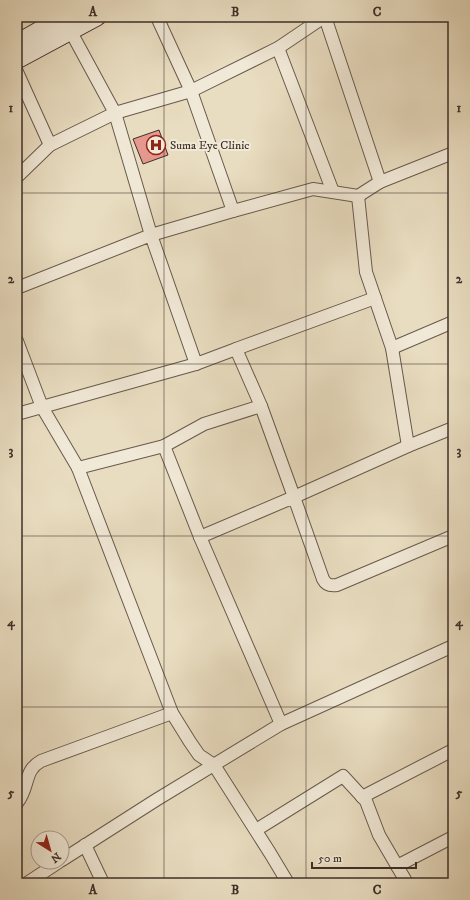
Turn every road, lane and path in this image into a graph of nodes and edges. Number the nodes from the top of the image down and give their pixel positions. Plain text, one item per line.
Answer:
1 (62, 17) edge
2 (97, 17) edge
3 (157, 17) edge
4 (325, 17) edge
5 (71, 32) junction
6 (17, 43) edge
7 (278, 48) junction
8 (17, 60) edge
9 (17, 72) edge
10 (191, 91) junction
11 (115, 113) junction
12 (50, 145) junction
13 (453, 153) edge
14 (17, 177) edge
15 (380, 182) junction
16 (332, 192) junction
17 (358, 196) junction
18 (232, 210) junction
19 (151, 235) junction
20 (17, 288) edge
21 (375, 298) junction
22 (453, 322) edge
23 (17, 342) edge
24 (392, 348) junction
25 (236, 349) junction
26 (196, 364) junction
27 (261, 406) junction
28 (42, 407) junction
29 (17, 414) edge
30 (453, 428) edge
31 (164, 446) junction
32 (408, 446) junction
33 (78, 468) junction
34 (294, 497) junction
35 (453, 536) edge
36 (200, 537) junction
37 (453, 646) edge
38 (172, 713) junction
39 (281, 724) junction
40 (453, 750) edge
41 (214, 765) junction
42 (362, 797) junction
43 (17, 803) edge
44 (256, 830) junction
45 (453, 838) edge
46 (85, 845) junction
47 (70, 855) edge
48 (397, 866) junction
49 (47, 870) edge
50 (27, 883) edge
51 (103, 883) edge
52 (288, 883) edge
53 (407, 883) edge

1 - 6 main road
2 - 5 main road
3 - 10 street
4 - 7 street
4 - 15 street
5 - 8 main road
5 - 11 street
7 - 10 street
7 - 16 street
9 - 12 street
10 - 11 street
10 - 18 street
11 - 12 street
11 - 19 street
12 - 14 street
13 - 15 street
15 - 17 street
16 - 17 street
16 - 18 street
17 - 21 street
18 - 19 street
19 - 20 street
19 - 26 street
21 - 24 street
21 - 25 street
22 - 24 street
23 - 28 street
24 - 32 street
25 - 26 street
25 - 27 street
26 - 28 street
27 - 31 street
27 - 34 street
28 - 29 street
28 - 33 street
30 - 32 street
31 - 33 street
31 - 36 street
32 - 34 street
33 - 38 street
34 - 35 street
34 - 36 street
36 - 39 street
37 - 39 street
38 - 41 street
38 - 43 street
39 - 41 street
40 - 42 street
41 - 44 street
41 - 46 street
42 - 44 street
42 - 48 street
44 - 52 street
45 - 48 street
46 - 47 street
46 - 51 street
48 - 53 street
49 - 50 street

